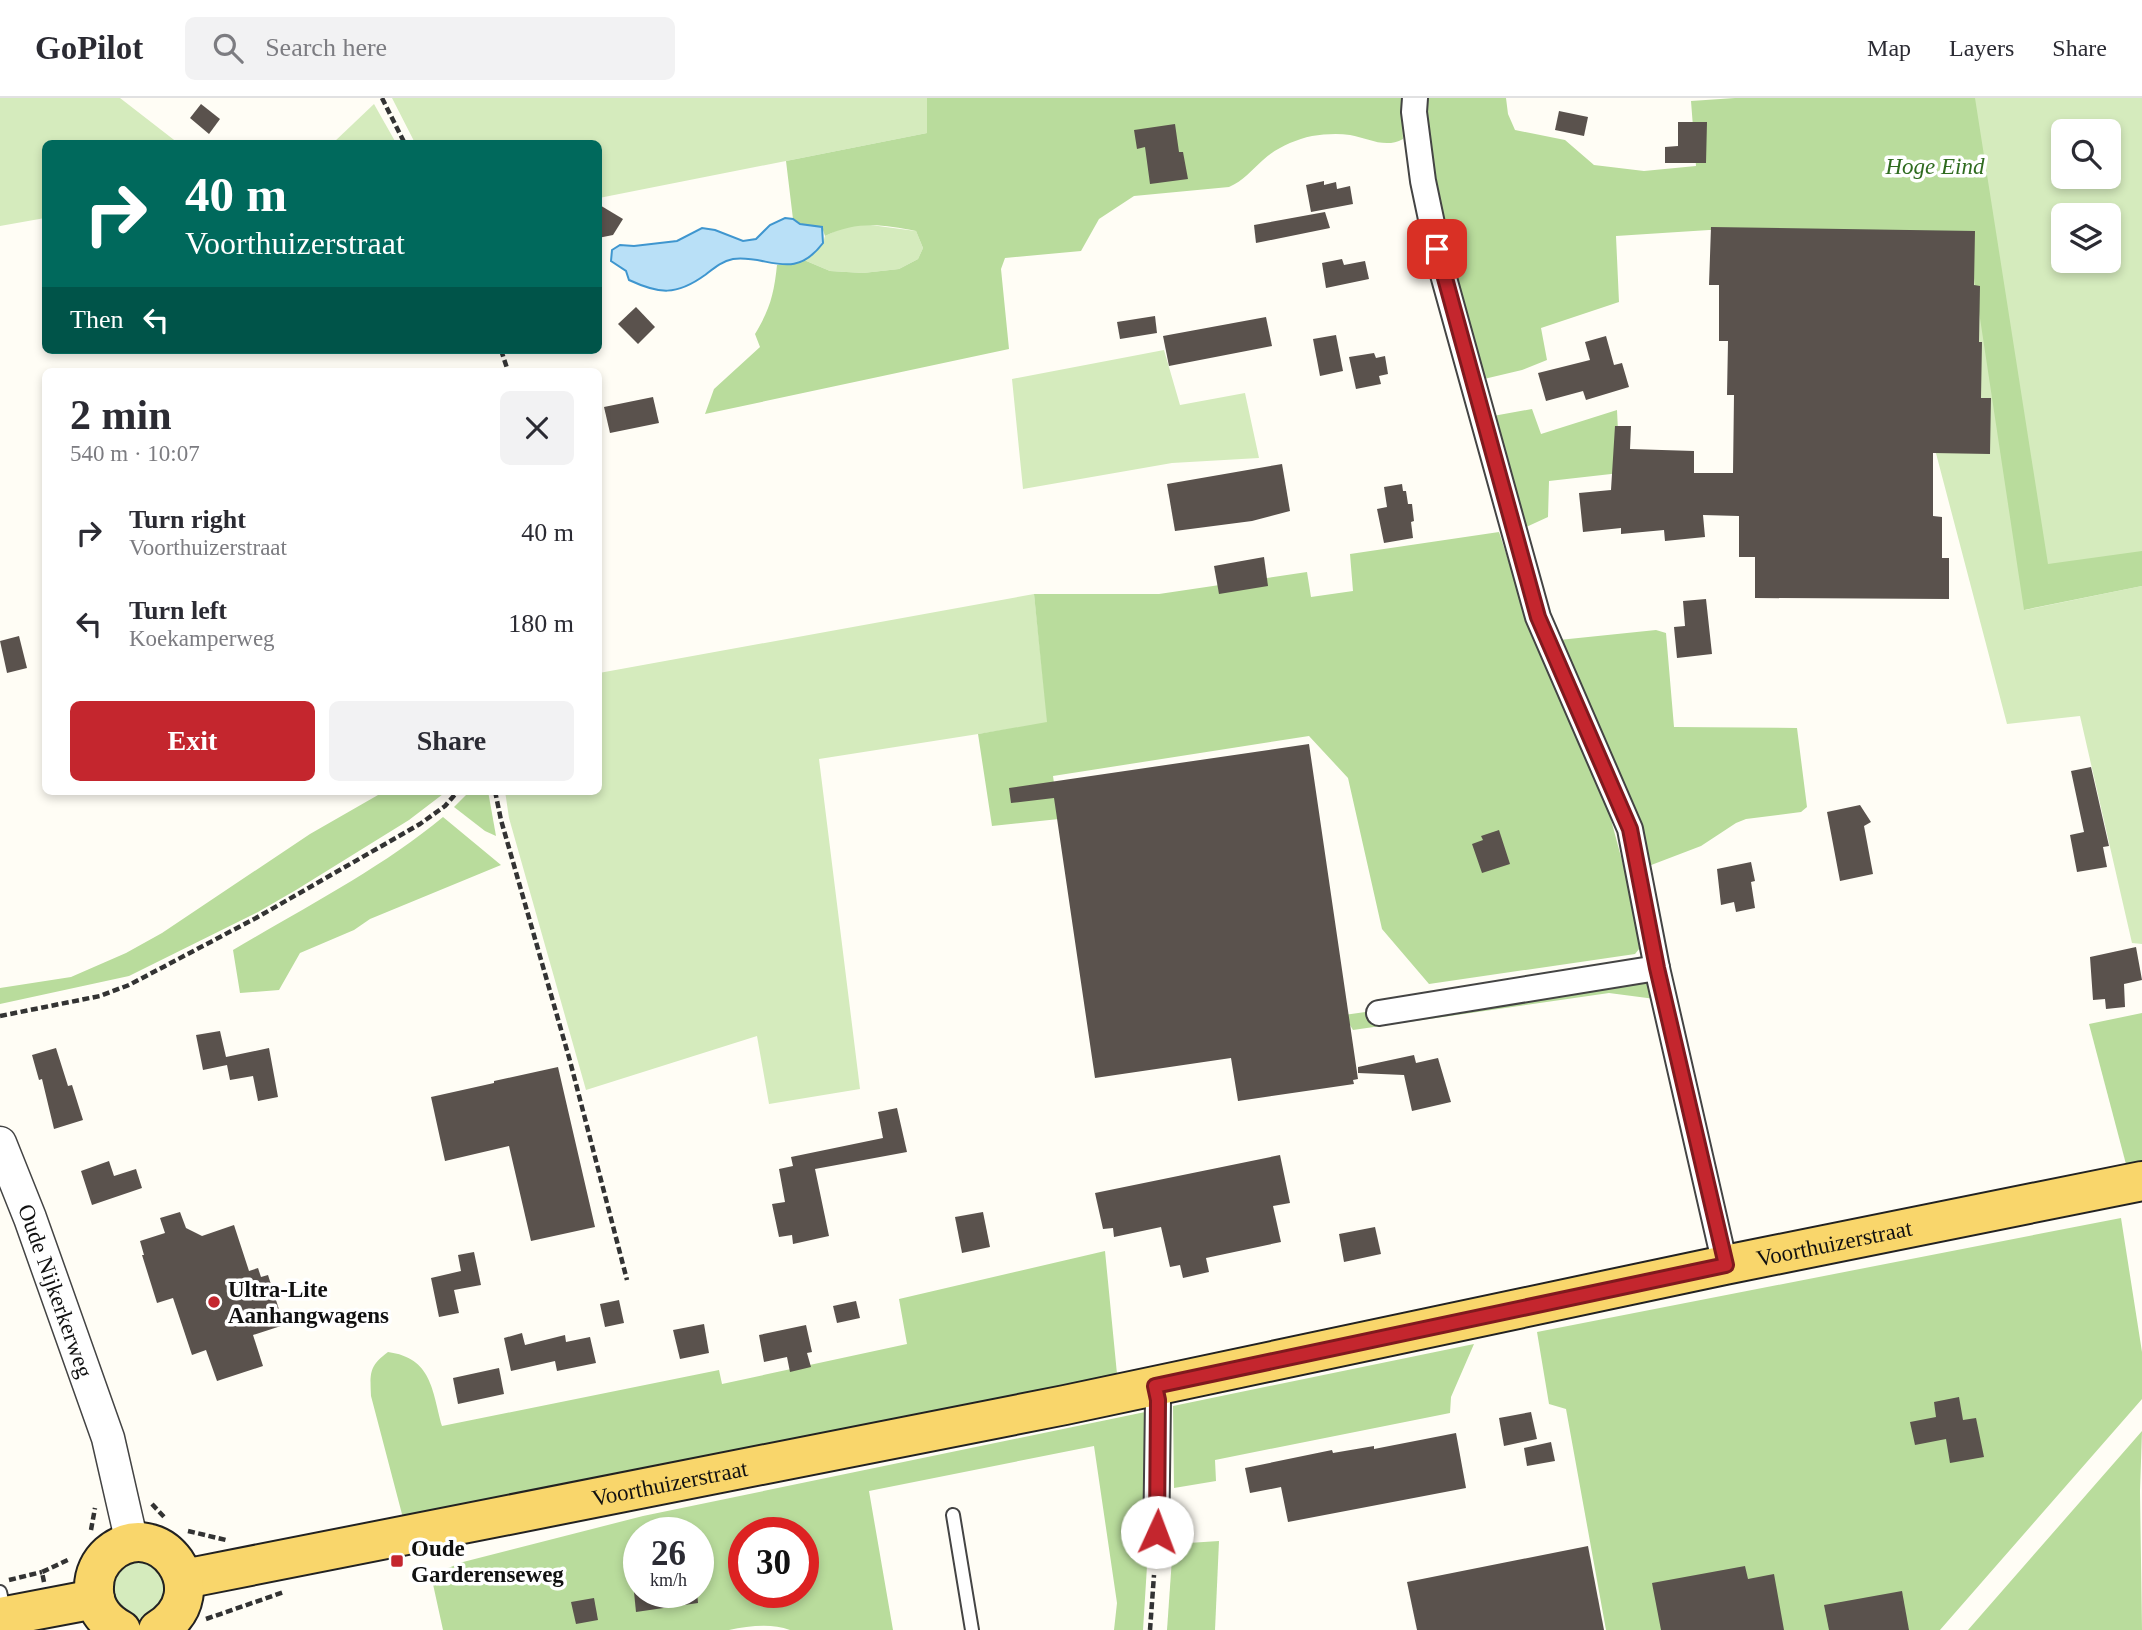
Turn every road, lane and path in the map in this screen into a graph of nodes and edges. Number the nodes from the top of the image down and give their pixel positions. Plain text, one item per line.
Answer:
1 (382, 98) edge
2 (1415, 98) edge
3 (403, 140) edge
4 (455, 795) edge
5 (496, 795) edge
6 (1657, 968) junction
7 (1379, 1013) dead end
8 (0, 1016) edge
9 (0, 1143) edge
10 (2142, 1181) edge
11 (1726, 1265) junction
12 (627, 1280) dead end
13 (1155, 1386) junction
14 (148, 1498) dead end
15 (95, 1506) dead end
16 (953, 1515) dead end
17 (169, 1521) dead end
18 (178, 1526) dead end
19 (89, 1536) dead end
20 (132, 1543) junction
21 (1156, 1553) joint
22 (74, 1555) dead end
23 (184, 1579) junction
24 (237, 1588) junction
25 (46, 1591) junction
26 (95, 1599) junction
27 (1, 1602) edge
28 (199, 1623) dead end
29 (121, 1630) edge
30 (158, 1630) edge
31 (972, 1630) edge
32 (1150, 1630) edge

1 - 3 path
2 - 6 street
4 - 8 path
5 - 12 path
6 - 7 street
6 - 11 street
9 - 20 street, Oude Nijkerkerweg
10 - 11 main road, Voorthuizerstraat
11 - 13 main road, Voorthuizerstraat
13 - 21 street
13 - 24 main road, Voorthuizerstraat
14 - 17 path
15 - 19 path
16 - 31 lane
18 - 24 path
20 - 23 main road
20 - 26 main road
21 - 32 path
22 - 25 path
23 - 24 main road, Voorthuizerstraat
23 - 30 main road
24 - 28 path
25 - 26 main road
25 - 27 main road
25 - 27 path
26 - 29 main road

